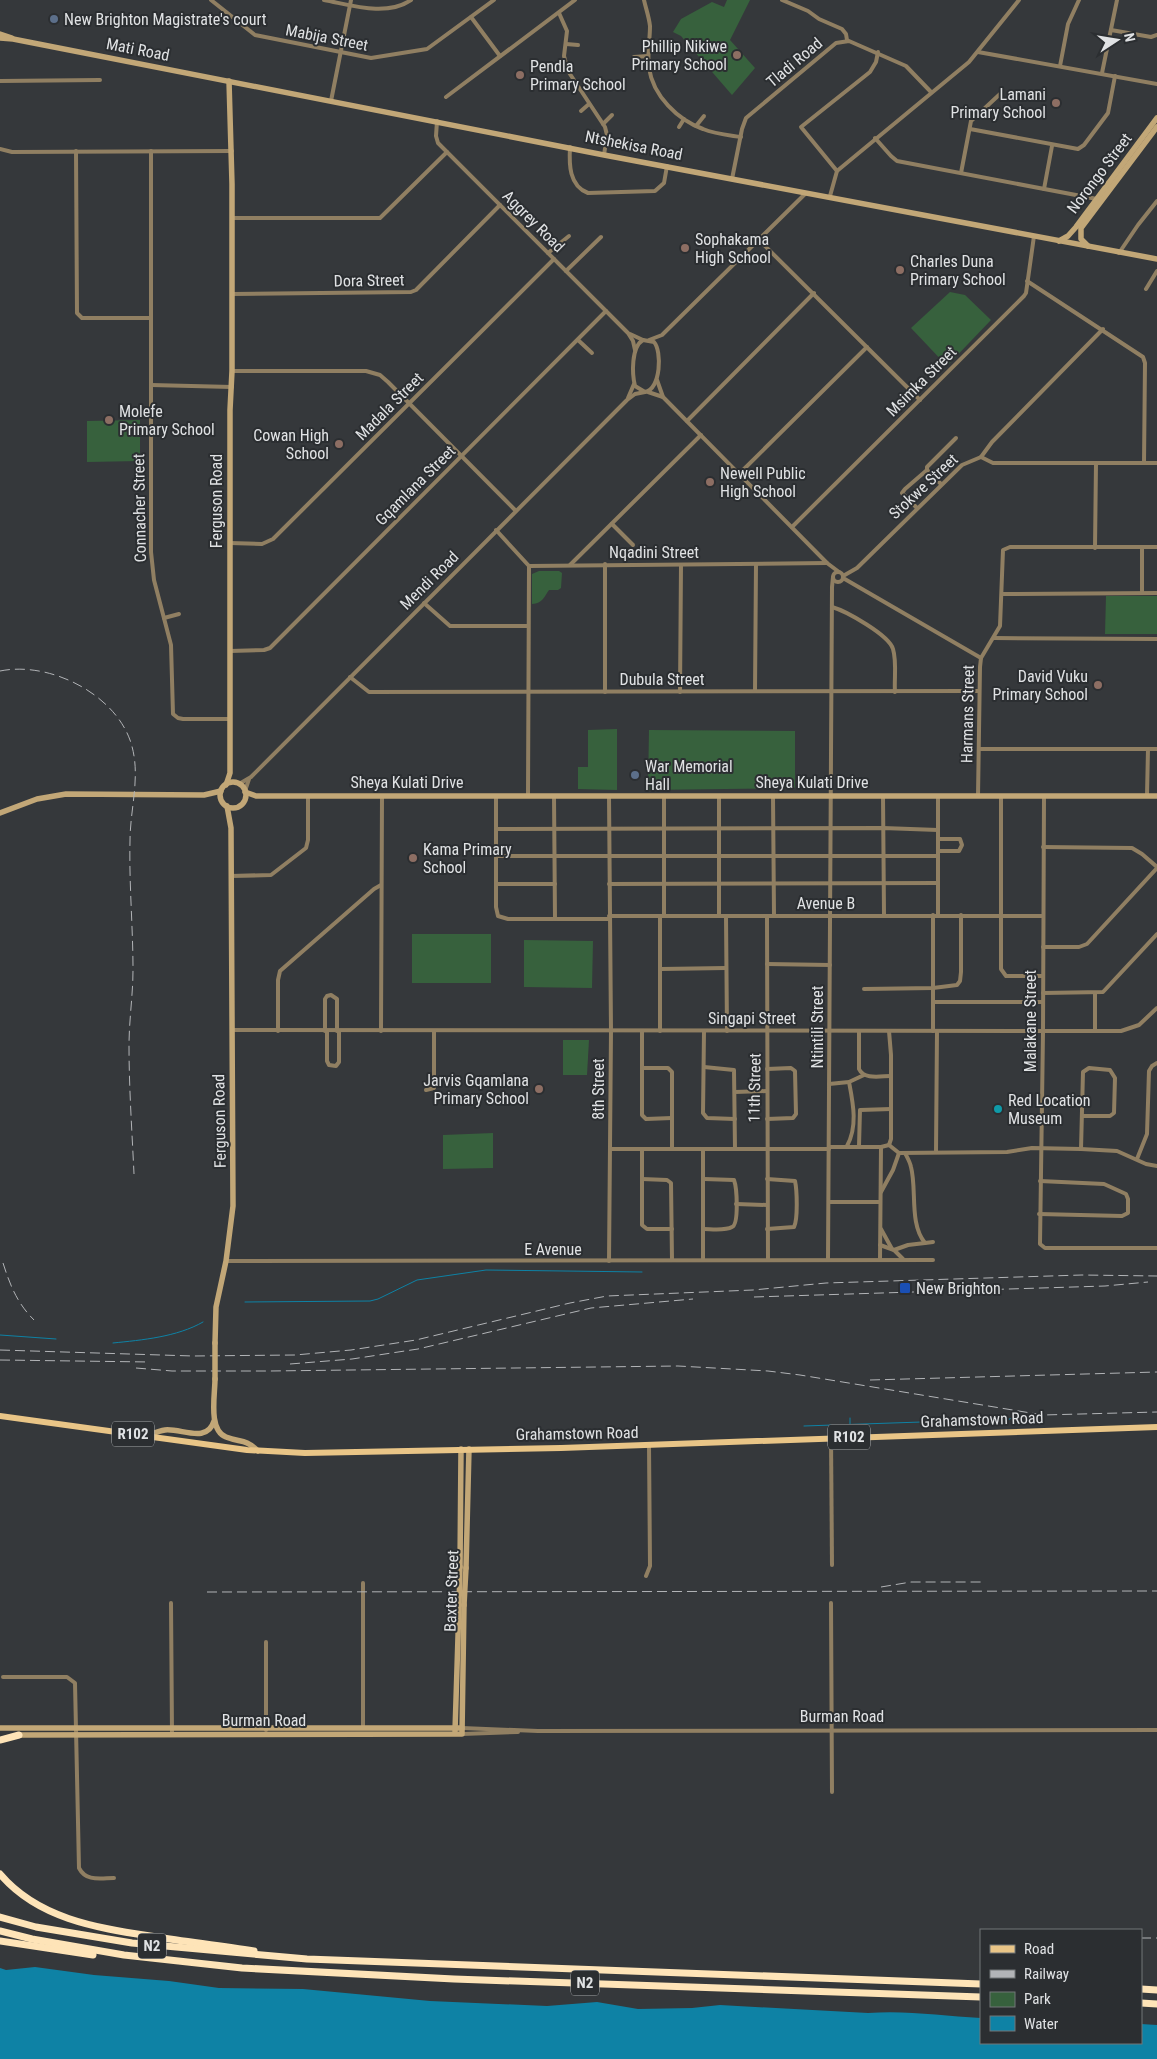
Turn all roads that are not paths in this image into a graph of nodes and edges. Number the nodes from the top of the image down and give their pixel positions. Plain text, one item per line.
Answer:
1 (211, 0) edge
2 (324, 0) edge
3 (411, 0) edge
4 (494, 0) edge
5 (575, 0) edge
6 (644, 0) edge
7 (782, 0) edge
8 (1019, 0) edge
9 (1079, 0) edge
10 (1117, 0) edge
11 (350, 2) edge
12 (559, 13) junction
13 (471, 17) junction
14 (1111, 30) junction
15 (0, 34) edge
16 (1157, 35) edge
17 (0, 38) edge
18 (13, 39) junction
19 (847, 40) junction
20 (566, 44) junction
21 (578, 45) dead end
22 (340, 52) junction
23 (878, 52) junction
24 (978, 52) junction
25 (500, 56) junction
26 (648, 56) junction
27 (634, 57) dead end
28 (1060, 66) junction
29 (662, 67) dead end
30 (649, 70) junction
31 (1102, 74) junction
32 (1115, 76) junction
33 (100, 80) dead end
34 (0, 81) edge
35 (229, 81) junction
36 (1157, 84) edge
37 (931, 92) junction
38 (1000, 94) dead end
39 (446, 97) dead end
40 (331, 101) junction
41 (589, 104) junction
42 (581, 111) dead end
43 (612, 115) dead end
44 (704, 116) dead end
45 (1157, 118) edge
46 (684, 119) junction
47 (437, 121) junction
48 (603, 124) junction
49 (696, 126) junction
50 (679, 127) dead end
51 (1157, 127) edge
52 (970, 129) junction
53 (740, 137) junction
54 (875, 138) junction
55 (1052, 146) junction
56 (570, 147) junction
57 (0, 149) edge
58 (76, 151) junction
59 (151, 151) junction
60 (232, 151) junction
61 (447, 152) junction
62 (604, 155) junction
63 (667, 166) junction
64 (837, 170) junction
65 (961, 173) junction
66 (732, 179) junction
67 (1044, 189) junction
68 (806, 193) junction
69 (830, 196) junction
70 (1098, 199) junction
71 (1157, 201) edge
72 (500, 205) junction
73 (232, 218) junction
74 (1080, 228) junction
75 (569, 236) dead end
76 (1034, 236) junction
77 (601, 237) dead end
78 (758, 239) junction
79 (1059, 241) junction
80 (1072, 243) junction
81 (1088, 246) junction
82 (1119, 252) junction
83 (548, 253) junction
84 (554, 259) junction
85 (1157, 259) edge
86 (566, 271) junction
87 (1157, 271) edge
88 (1027, 281) junction
89 (1146, 289) dead end
90 (814, 293) junction
91 (232, 294) junction
92 (606, 311) junction
93 (151, 318) junction
94 (1103, 329) junction
95 (628, 332) junction
96 (662, 335) junction
97 (578, 340) junction
98 (643, 340) junction
99 (650, 340) junction
100 (658, 347) junction
101 (867, 347) junction
102 (635, 350) junction
103 (592, 353) dead end
104 (232, 371) junction
105 (657, 380) junction
106 (634, 382) junction
107 (151, 385) junction
108 (232, 387) junction
109 (646, 392) junction
110 (663, 397) junction
111 (627, 400) junction
112 (920, 400) junction
113 (409, 404) junction
114 (687, 421) junction
115 (701, 435) junction
116 (956, 438) dead end
117 (462, 456) junction
118 (982, 457) junction
119 (1096, 463) junction
120 (1144, 463) junction
121 (1157, 463) edge
122 (927, 470) junction
123 (739, 474) junction
124 (941, 484) junction
125 (917, 508) junction
126 (515, 510) junction
127 (612, 524) junction
128 (792, 527) junction
129 (496, 530) junction
130 (230, 543) junction
131 (634, 545) dead end
132 (1142, 547) junction
133 (1157, 547) edge
134 (1095, 548) junction
135 (605, 564) junction
136 (756, 564) junction
137 (828, 564) junction
138 (570, 565) junction
139 (529, 566) junction
140 (681, 566) junction
141 (839, 572) junction
142 (833, 576) junction
143 (841, 579) junction
144 (1142, 593) junction
145 (1157, 593) edge
146 (1002, 594) junction
147 (832, 596) junction
148 (424, 602) junction
149 (832, 607) junction
150 (179, 614) dead end
151 (164, 618) junction
152 (528, 626) junction
153 (994, 638) junction
154 (1157, 639) edge
155 (230, 651) junction
156 (981, 658) junction
157 (350, 677) junction
158 (979, 691) junction
159 (528, 692) junction
160 (605, 692) junction
161 (680, 692) junction
162 (755, 692) junction
163 (895, 692) junction
164 (832, 693) junction
165 (230, 719) junction
166 (979, 749) junction
167 (1148, 749) junction
168 (1157, 749) edge
169 (230, 772) junction
170 (249, 779) junction
171 (237, 783) junction
172 (226, 785) junction
173 (221, 791) junction
174 (245, 791) junction
175 (204, 795) junction
176 (832, 795) junction
177 (256, 796) junction
178 (308, 796) junction
179 (382, 796) junction
180 (496, 796) junction
181 (528, 796) junction
182 (554, 796) junction
183 (609, 796) junction
184 (664, 796) junction
185 (719, 796) junction
186 (773, 796) junction
187 (883, 796) junction
188 (938, 796) junction
189 (978, 796) junction
190 (1001, 796) junction
191 (1044, 796) junction
192 (1147, 796) junction
193 (1157, 796) edge
194 (244, 801) junction
195 (225, 805) junction
196 (236, 807) junction
197 (0, 812) edge
198 (230, 822) junction
199 (664, 828) junction
200 (774, 828) junction
201 (831, 828) junction
202 (883, 828) junction
203 (496, 829) junction
204 (555, 829) junction
205 (609, 829) junction
206 (719, 829) junction
207 (938, 830) junction
208 (938, 839) junction
209 (1043, 847) junction
210 (938, 853) junction
211 (496, 856) junction
212 (555, 856) junction
213 (609, 856) junction
214 (664, 856) junction
215 (719, 856) junction
216 (774, 856) junction
217 (831, 856) junction
218 (883, 856) junction
219 (1157, 867) edge
220 (232, 876) junction
221 (774, 883) junction
222 (884, 883) junction
223 (496, 884) junction
224 (555, 884) junction
225 (609, 884) junction
226 (664, 884) junction
227 (719, 884) junction
228 (831, 884) junction
229 (938, 884) junction
230 (381, 885) junction
231 (884, 915) junction
232 (935, 915) junction
233 (961, 915) junction
234 (662, 916) junction
235 (719, 916) junction
236 (726, 916) junction
237 (767, 916) junction
238 (774, 916) junction
239 (830, 916) junction
240 (1001, 916) junction
241 (1043, 916) junction
242 (609, 918) junction
243 (555, 919) junction
244 (1157, 934) edge
245 (1043, 947) junction
246 (768, 964) junction
247 (830, 965) junction
248 (726, 968) junction
249 (661, 969) junction
250 (1043, 976) junction
251 (933, 988) junction
252 (864, 989) dead end
253 (1043, 993) junction
254 (1095, 993) junction
255 (933, 1002) junction
256 (1043, 1002) junction
257 (1156, 1011) edge
258 (232, 1030) junction
259 (278, 1031) junction
260 (326, 1031) junction
261 (338, 1031) junction
262 (381, 1031) junction
263 (434, 1031) junction
264 (611, 1031) junction
265 (642, 1031) junction
266 (660, 1031) junction
267 (704, 1031) junction
268 (727, 1031) junction
269 (768, 1031) junction
270 (829, 1031) junction
271 (859, 1031) junction
272 (889, 1031) junction
273 (935, 1031) junction
274 (1096, 1031) junction
275 (1043, 1032) junction
276 (1157, 1063) edge
277 (704, 1067) junction
278 (642, 1068) junction
279 (767, 1069) junction
280 (864, 1075) junction
281 (891, 1076) junction
282 (849, 1082) junction
283 (829, 1084) junction
284 (426, 1090) dead end
285 (767, 1091) junction
286 (736, 1092) junction
287 (891, 1109) junction
288 (1082, 1116) junction
289 (672, 1118) junction
290 (735, 1119) junction
291 (767, 1119) junction
292 (852, 1135) junction
293 (859, 1140) junction
294 (889, 1145) junction
295 (847, 1146) junction
296 (859, 1146) junction
297 (881, 1147) junction
298 (829, 1148) junction
299 (1041, 1148) junction
300 (610, 1149) junction
301 (642, 1149) junction
302 (672, 1149) junction
303 (703, 1149) junction
304 (735, 1149) junction
305 (766, 1149) junction
306 (1081, 1149) junction
307 (936, 1152) junction
308 (899, 1153) junction
309 (905, 1153) junction
310 (1137, 1158) junction
311 (1157, 1166) edge
312 (642, 1179) junction
313 (704, 1179) junction
314 (768, 1179) junction
315 (1040, 1181) junction
316 (880, 1193) junction
317 (829, 1202) junction
318 (880, 1202) junction
319 (736, 1204) junction
320 (767, 1205) junction
321 (1040, 1214) junction
322 (880, 1227) junction
323 (672, 1229) junction
324 (704, 1229) junction
325 (767, 1229) junction
326 (933, 1242) dead end
327 (925, 1243) junction
328 (880, 1245) junction
329 (1157, 1248) edge
330 (893, 1250) junction
331 (828, 1259) junction
332 (880, 1259) junction
333 (903, 1259) junction
334 (672, 1260) junction
335 (704, 1260) junction
336 (768, 1260) junction
337 (932, 1260) dead end
338 (226, 1261) junction
339 (609, 1261) junction
340 (0, 1416) edge
341 (215, 1419) junction
342 (1157, 1427) edge
343 (146, 1436) junction
344 (831, 1438) junction
345 (649, 1445) junction
346 (461, 1449) junction
347 (469, 1449) junction
348 (258, 1451) junction
349 (832, 1565) dead end
350 (463, 1568) junction
351 (646, 1576) dead end
352 (363, 1583) dead end
353 (171, 1603) dead end
354 (831, 1603) dead end
355 (462, 1605) junction
356 (266, 1642) dead end
357 (3, 1677) dead end
358 (0, 1728) edge
359 (77, 1728) junction
360 (831, 1730) junction
361 (1157, 1730) edge
362 (172, 1731) junction
363 (266, 1731) junction
364 (363, 1731) junction
365 (455, 1731) junction
366 (462, 1731) junction
367 (19, 1735) junction
368 (0, 1736) edge
369 (77, 1736) junction
370 (0, 1740) edge
371 (832, 1792) dead end
372 (0, 1872) edge
373 (114, 1878) dead end
374 (0, 1917) edge
375 (0, 1931) edge
376 (0, 1941) edge
377 (307, 1959) junction
378 (190, 1964) junction
379 (980, 1984) edge
380 (1142, 1989) edge
381 (1157, 1990) edge
382 (980, 1997) edge
383 (1142, 2003) edge
384 (1157, 2004) edge

1 - 22 street, Mabija Street
2 - 11 street
3 - 11 street
4 - 13 street, Mabija Street
5 - 12 street
6 - 26 street
7 - 19 street
8 - 24 street
9 - 28 street
10 - 14 street
11 - 22 street
12 - 20 street
12 - 25 street
13 - 22 street, Mabija Street
13 - 25 street
14 - 16 street
14 - 31 street
15 - 18 street, Mati Road
17 - 18 street, Mati Road
18 - 35 street, Mati Road
19 - 23 street, Tladi Road
19 - 53 street, Tladi Road
20 - 21 street
20 - 41 street
22 - 40 street
23 - 37 street, Tladi Road
23 - 64 street
24 - 28 street
24 - 37 street
25 - 39 street
26 - 27 street
26 - 30 street
28 - 31 street
29 - 30 street
30 - 46 street
31 - 32 street
32 - 36 street
32 - 55 street
33 - 34 street
35 - 40 street, Ntshekisa Road
35 - 60 street, Ferguson Road
37 - 54 street
38 - 52 street
40 - 47 street, Ntshekisa Road
41 - 42 street
41 - 48 street
43 - 48 street
44 - 49 street
45 - 70 street, Norongo Street
46 - 49 street
46 - 50 street
47 - 56 street, Ntshekisa Road
47 - 61 street, Aggrey Road
48 - 62 street
49 - 53 street
51 - 74 street, Norongo Street
52 - 55 street
52 - 65 street
53 - 66 street, Tladi Road
54 - 64 street
54 - 65 street
55 - 67 street
56 - 62 street, Ntshekisa Road
56 - 63 street
57 - 58 street
58 - 59 street
58 - 93 street
59 - 60 street
59 - 93 street, Connacher Street
60 - 73 street, Ferguson Road
61 - 72 street, Aggrey Road
61 - 73 street
62 - 63 street, Ntshekisa Road
63 - 66 street, Ntshekisa Road
64 - 69 street
65 - 67 street
66 - 68 street, Ntshekisa Road
67 - 70 street
68 - 69 street, Ntshekisa Road
68 - 78 street
69 - 76 street, Ntshekisa Road
70 - 79 street, Norongo Street
71 - 82 street
72 - 83 street, Aggrey Road
72 - 91 street, Dora Street
73 - 91 street, Ferguson Road
74 - 80 street, Norongo Street
74 - 81 street, Norongo Street
75 - 83 street
76 - 79 street, Ntshekisa Road
76 - 88 street, Msimka Street
77 - 86 street
78 - 90 street
78 - 96 street
79 - 80 street, Ntshekisa Road
80 - 81 street, Ntshekisa Road
81 - 82 street, Ntshekisa Road
82 - 85 street, Ntshekisa Road
83 - 84 street, Aggrey Road
84 - 86 street, Aggrey Road
84 - 113 street, Madala Street
86 - 92 street, Aggrey Road
87 - 89 street
88 - 94 street
88 - 112 street, Msimka Street
90 - 101 street
90 - 114 street
91 - 104 street, Ferguson Road
92 - 95 street, Aggrey Road
92 - 97 street, Gqamlana Street
93 - 107 street, Connacher Street
94 - 118 street, Stokwe Street
94 - 120 street
95 - 98 street, Aggrey Road
95 - 102 street, Aggrey Road
96 - 99 street
96 - 100 street
97 - 103 street
97 - 117 street, Gqamlana Street
98 - 99 street
98 - 102 street
99 - 100 street
100 - 105 street
101 - 112 street
101 - 123 street
102 - 106 street, Mendi Road
104 - 108 street, Ferguson Road
104 - 113 street
105 - 109 street
105 - 110 street
106 - 109 street
106 - 111 street, Mendi Road
107 - 108 street
107 - 151 street, Connacher Street
108 - 130 street, Ferguson Road
109 - 110 street
109 - 111 street, Mendi Road
110 - 114 street
111 - 126 street, Mendi Road
112 - 128 street, Msimka Street
113 - 117 street
113 - 130 street, Madala Street
114 - 115 street
115 - 123 street
115 - 127 street
116 - 122 street
117 - 126 street
117 - 155 street, Gqamlana Street
118 - 119 street
118 - 124 street, Stokwe Street
119 - 120 street
119 - 134 street
120 - 121 street
122 - 124 street
122 - 125 street
123 - 128 street
124 - 125 street, Stokwe Street
125 - 143 street, Stokwe Street
126 - 129 street, Mendi Road
127 - 131 street
127 - 138 street
128 - 137 street
129 - 139 street
129 - 148 street, Mendi Road
130 - 155 street, Ferguson Road
132 - 133 street
132 - 134 street
132 - 144 street
134 - 146 street, Harmans Street
135 - 138 street, Nqadini Street
135 - 140 street, Nqadini Street
135 - 160 street
136 - 137 street, Nqadini Street
136 - 140 street, Nqadini Street
136 - 162 street
137 - 141 street
137 - 142 street
138 - 139 street, Nqadini Street
139 - 152 street
140 - 161 street
141 - 142 street
141 - 143 street
142 - 143 street
142 - 147 street, Ntintili Street
143 - 147 street
143 - 156 street
144 - 145 street
144 - 146 street
146 - 153 street, Harmans Street
147 - 149 street, Ntintili Street
148 - 152 street
148 - 157 street, Mendi Road
149 - 163 street
149 - 164 street, Ntintili Street
150 - 151 street
151 - 165 street, Connacher Street
152 - 159 street
153 - 154 street
153 - 156 street, Harmans Street
155 - 165 street, Ferguson Road
156 - 158 street, Harmans Street
157 - 159 street, Dubula Street
157 - 170 street, Mendi Road
158 - 163 street, Dubula Street
158 - 166 street, Harmans Street
159 - 160 street, Dubula Street
159 - 181 street
160 - 161 street, Dubula Street
161 - 162 street, Dubula Street
162 - 164 street, Dubula Street
163 - 164 street, Dubula Street
164 - 176 street, Ntintili Street
165 - 169 street, Ferguson Road
166 - 167 street
166 - 189 street, Harmans Street
167 - 168 street
167 - 192 street
169 - 171 street, Ferguson Road
169 - 172 street, Ferguson Road
170 - 171 street, Mendi Road
170 - 174 street, Mendi Road
171 - 172 street
171 - 174 street
172 - 173 street
173 - 175 street
173 - 195 street
174 - 177 street, Sheya Kulati Drive
174 - 194 street
175 - 195 street
175 - 197 street
176 - 186 street, Sheya Kulati Drive
176 - 187 street, Sheya Kulati Drive
176 - 201 street, Ntintili Street
177 - 178 street, Sheya Kulati Drive
177 - 194 street, Sheya Kulati Drive
178 - 179 street, Sheya Kulati Drive
178 - 220 street
179 - 180 street, Sheya Kulati Drive
179 - 230 street
180 - 181 street, Sheya Kulati Drive
180 - 203 street
181 - 182 street, Sheya Kulati Drive
182 - 183 street, Sheya Kulati Drive
182 - 204 street
183 - 184 street, Sheya Kulati Drive
183 - 205 street, 8th Street
184 - 185 street, Sheya Kulati Drive
184 - 199 street
185 - 186 street, Sheya Kulati Drive
185 - 206 street
186 - 200 street
187 - 188 street, Sheya Kulati Drive
187 - 202 street
188 - 189 street, Sheya Kulati Drive
188 - 207 street
189 - 190 street, Sheya Kulati Drive
190 - 191 street, Sheya Kulati Drive
190 - 240 street
191 - 192 street, Sheya Kulati Drive
191 - 209 street, Malakane Street
192 - 193 street, Sheya Kulati Drive
194 - 196 street
195 - 196 street
195 - 198 street, Ferguson Road
196 - 198 street, Ferguson Road
198 - 220 street, Ferguson Road
199 - 205 street
199 - 206 street
199 - 214 street
200 - 201 street
200 - 206 street
200 - 216 street
201 - 202 street
201 - 217 street, Ntintili Street
202 - 207 street
202 - 218 street
203 - 204 street
203 - 211 street
204 - 205 street
204 - 212 street
205 - 213 street, 8th Street
206 - 215 street
207 - 208 street
208 - 210 street
208 - 210 street
209 - 219 street
209 - 241 street, Malakane Street
210 - 218 street
210 - 229 street
211 - 212 street
211 - 223 street
212 - 213 street
212 - 224 street
213 - 214 street
213 - 225 street, 8th Street
214 - 215 street
214 - 226 street
215 - 216 street
215 - 227 street
216 - 217 street
216 - 221 street
217 - 218 street
217 - 228 street, Ntintili Street
218 - 222 street
219 - 245 street
220 - 258 street, Ferguson Road
221 - 227 street
221 - 228 street
221 - 238 street
222 - 228 street
222 - 229 street
222 - 231 street
223 - 224 street
223 - 243 street, Avenue B
224 - 243 street
225 - 226 street
225 - 242 street, 8th Street
226 - 227 street
226 - 234 street
227 - 235 street
228 - 239 street, Ntintili Street
229 - 232 street
230 - 259 street
230 - 262 street
231 - 232 street, Avenue B
231 - 239 street, Avenue B
232 - 233 street, Avenue B
232 - 251 street
233 - 240 street, Avenue B
233 - 251 street
234 - 235 street, Avenue B
234 - 242 street, Avenue B
234 - 249 street
235 - 236 street, Avenue B
236 - 237 street, Avenue B
236 - 248 street
237 - 238 street, Avenue B
237 - 246 street, 11th Street
238 - 239 street, Avenue B
239 - 247 street, Ntintili Street
240 - 241 street, Avenue B
240 - 250 street
241 - 245 street, Malakane Street
242 - 243 street, Avenue B
242 - 264 street, 8th Street
244 - 254 street
245 - 250 street, Malakane Street
246 - 247 street
246 - 269 street, 11th Street
247 - 270 street, Ntintili Street
248 - 249 street
248 - 268 street
249 - 266 street
250 - 253 street, Malakane Street
251 - 252 street
251 - 255 street
253 - 254 street
253 - 256 street, Malakane Street
254 - 274 street
255 - 256 street
255 - 273 street
256 - 275 street, Malakane Street
257 - 274 street, Singapi Street
258 - 259 street, Singapi Street
258 - 338 street, Ferguson Road
259 - 260 street, Singapi Street
260 - 261 street, Singapi Street
260 - 261 street
260 - 261 street
261 - 262 street, Singapi Street
262 - 263 street, Singapi Street
263 - 264 street, Singapi Street
263 - 284 street
264 - 265 street, Singapi Street
264 - 300 street, 8th Street
265 - 266 street, Singapi Street
265 - 278 street
266 - 267 street, Singapi Street
267 - 268 street, Singapi Street
267 - 277 street
268 - 269 street, Singapi Street
269 - 270 street, Singapi Street
269 - 279 street, 11th Street
270 - 271 street, Singapi Street
270 - 283 street, Ntintili Street
271 - 272 street, Singapi Street
271 - 280 street
272 - 273 street, Singapi Street
272 - 281 street
273 - 275 street, Singapi Street
273 - 307 street
274 - 275 street, Singapi Street
275 - 299 street, Malakane Street
276 - 310 street
277 - 286 street
277 - 290 street
278 - 289 street
278 - 289 street
279 - 285 street, 11th Street
279 - 291 street
280 - 281 street
280 - 282 street
281 - 287 street
282 - 283 street
282 - 292 street
283 - 298 street, Ntintili Street
285 - 286 street
285 - 291 street, 11th Street
286 - 290 street
287 - 293 street
287 - 294 street
288 - 288 street
288 - 306 street
289 - 302 street
290 - 304 street
291 - 305 street, 11th Street
292 - 293 street
292 - 295 street
293 - 296 street
294 - 297 street
294 - 308 street
295 - 296 street
295 - 298 street
296 - 297 street
297 - 316 street
298 - 305 street
298 - 317 street, Ntintili Street
299 - 306 street
299 - 307 street
299 - 315 street, Malakane Street
300 - 301 street
300 - 339 street, 8th Street
301 - 302 street
301 - 312 street
302 - 303 street
303 - 304 street
303 - 313 street
304 - 305 street
305 - 314 street, 11th Street
306 - 310 street
307 - 309 street
308 - 309 street
308 - 316 street
309 - 327 street
310 - 311 street
312 - 323 street
312 - 323 street
313 - 319 street
313 - 324 street
314 - 320 street, 11th Street
314 - 325 street
315 - 321 street, Malakane Street
315 - 321 street
316 - 318 street
317 - 318 street
317 - 331 street, Ntintili Street
318 - 322 street
319 - 320 street
319 - 324 street
320 - 325 street, 11th Street
321 - 329 street, Malakane Street
322 - 328 street
322 - 330 street
323 - 334 street
324 - 335 street
325 - 336 street, 11th Street
326 - 327 street
327 - 330 street
328 - 330 street
328 - 332 street
330 - 333 street
331 - 332 street, E Avenue
331 - 336 street, E Avenue
332 - 333 street, E Avenue
333 - 337 street, E Avenue
334 - 335 street, E Avenue
334 - 339 street, E Avenue
335 - 336 street, E Avenue
338 - 339 street, E Avenue
338 - 341 street, Ferguson Road, bridge
340 - 343 main road, Grahamstown Road / R102
341 - 343 street
341 - 348 street
342 - 344 main road, Grahamstown Road / R102
343 - 348 main road, Grahamstown Road / R102
344 - 345 main road, Grahamstown Road / R102
344 - 349 street
345 - 347 main road, Grahamstown Road / R102
345 - 351 street
346 - 347 main road, Grahamstown Road / R102
346 - 348 main road, Grahamstown Road / R102
346 - 350 street, Baxter Street
347 - 350 street, Baxter Street
350 - 355 street, Baxter Street, bridge
352 - 364 street
353 - 362 street
354 - 360 street
355 - 365 street, Baxter Street
355 - 366 street, Baxter Street
356 - 363 street
357 - 359 street
358 - 359 street, Burman Road
359 - 362 street, Burman Road
359 - 369 street
360 - 361 street, Burman Road
360 - 366 street, Burman Road
360 - 371 street
362 - 363 street, Burman Road
362 - 369 street, Burman Road
363 - 364 street, Burman Road
364 - 365 street, Burman Road
365 - 366 street, Burman Road
367 - 368 highway, Burman Road
367 - 369 street, Burman Road
367 - 370 highway
369 - 373 street
372 - 377 highway
374 - 377 highway, N2
375 - 378 highway, N2
376 - 378 highway
377 - 379 highway, N2
378 - 382 highway, N2
380 - 381 highway
383 - 384 highway

